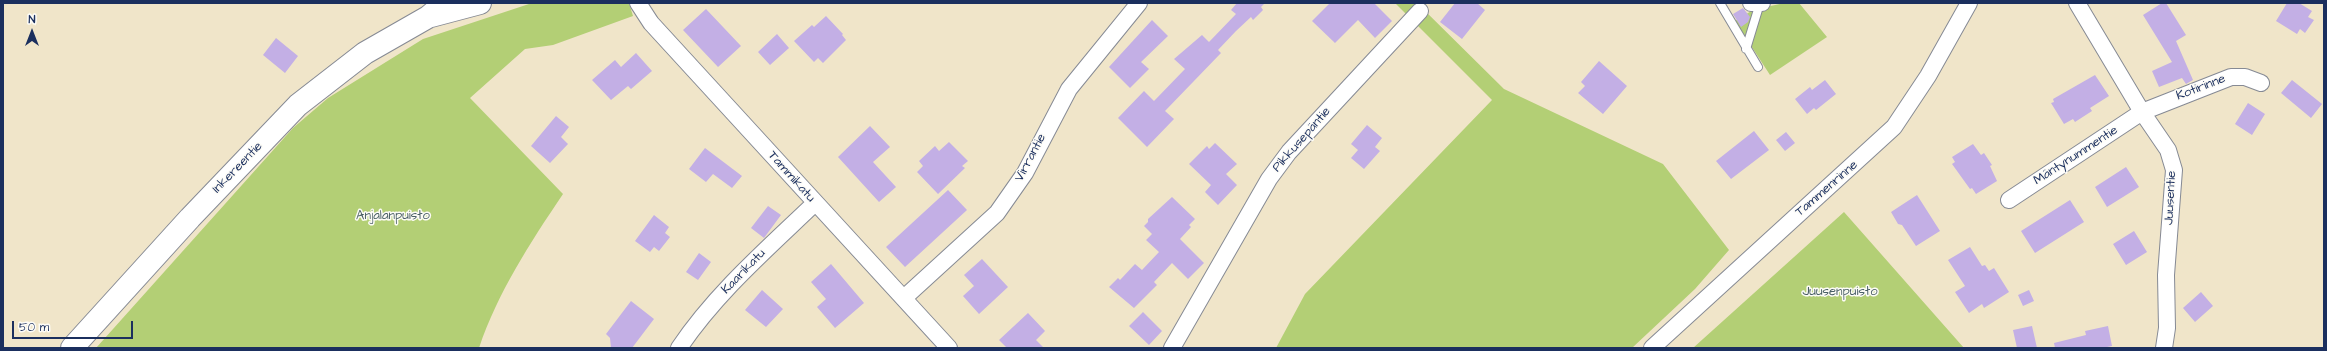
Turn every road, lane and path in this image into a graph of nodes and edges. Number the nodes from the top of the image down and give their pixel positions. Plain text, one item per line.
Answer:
1 (445, 3) edge
2 (480, 3) edge
3 (638, 3) edge
4 (1139, 3) edge
5 (1720, 3) edge
6 (1751, 3) edge
7 (1761, 3) edge
8 (1968, 3) edge
9 (2077, 3) edge
10 (1416, 7) edge
11 (428, 17) junction
12 (1746, 49) junction
13 (1758, 67) dead end
14 (2261, 83) dead end
15 (2142, 112) junction
16 (2009, 200) dead end
17 (815, 203) junction
18 (905, 297) junction
19 (946, 347) edge
20 (72, 348) edge
21 (679, 348) edge
22 (1172, 348) edge
23 (1652, 348) edge
24 (2164, 348) edge

1 - 11 street, Inkereentie
2 - 11 street, Inkereentie
3 - 17 street, Tammikatu
4 - 18 street, Virrantie
5 - 12 lane
6 - 7 street
7 - 12 lane
8 - 23 street, Tammenrinne
9 - 15 street, Juusentie
10 - 22 street, Pikkusepäntie
11 - 20 street, Inkereentie
12 - 13 lane
14 - 15 street, Kotirinne
15 - 16 street, Mäntynummentie
15 - 24 street, Juusentie
17 - 18 street, Tammikatu
17 - 21 street, Kaarikatu
18 - 19 street, Tammikatu

